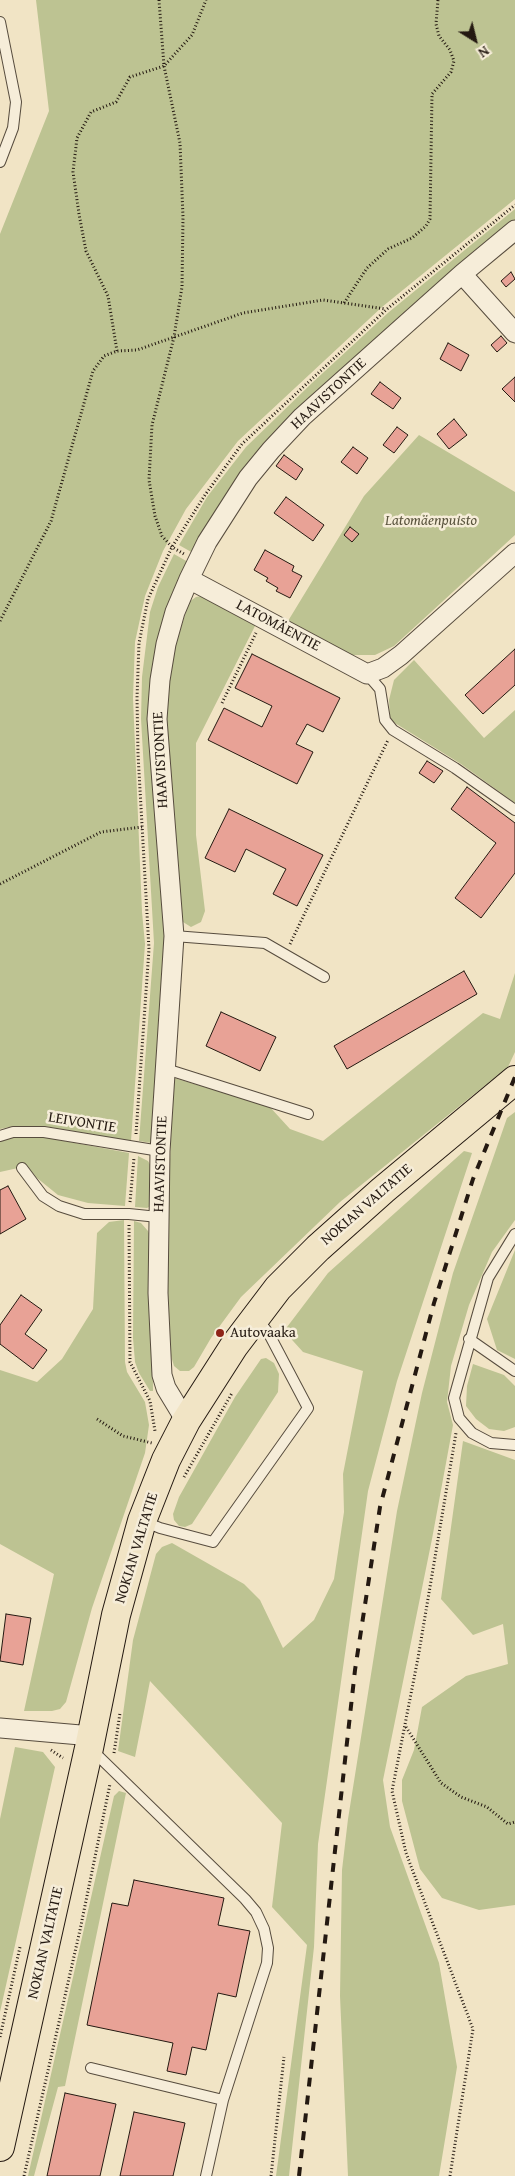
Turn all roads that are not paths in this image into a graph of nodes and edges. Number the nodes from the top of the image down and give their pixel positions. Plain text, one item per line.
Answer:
1 (0, 22) edge
2 (0, 71) edge
3 (12, 77) junction
4 (0, 162) edge
5 (515, 230) edge
6 (462, 274) junction
7 (515, 333) edge
8 (515, 552) edge
9 (189, 579) junction
10 (366, 674) junction
11 (515, 810) edge
12 (174, 936) junction
13 (324, 977) dead end
14 (166, 1069) junction
15 (515, 1080) edge
16 (308, 1114) dead end
17 (0, 1136) edge
18 (160, 1151) junction
19 (22, 1168) dead end
20 (158, 1217) junction
21 (515, 1234) edge
22 (256, 1316) junction
23 (469, 1339) junction
24 (515, 1371) edge
25 (186, 1421) junction
26 (515, 1445) edge
27 (142, 1521) junction
28 (0, 1728) edge
29 (90, 1742) junction
30 (91, 2068) dead end
31 (223, 2100) junction
32 (0, 2147) edge
33 (206, 2176) edge

1 - 3 lane
2 - 3 lane
3 - 4 lane
5 - 6 street, HAAVISTONTIE
6 - 7 street
6 - 9 street, HAAVISTONTIE
8 - 10 street
9 - 10 street, LATOMÄENTIE
9 - 12 street, HAAVISTONTIE
10 - 11 lane
12 - 13 lane
12 - 14 street, HAAVISTONTIE
14 - 16 lane
14 - 18 street, HAAVISTONTIE
15 - 22 main road, NOKIAN VALTATIE
17 - 18 lane, LEIVONTIE
18 - 20 street, HAAVISTONTIE
19 - 20 lane
20 - 25 street, HAAVISTONTIE
21 - 23 lane
22 - 25 main road, NOKIAN VALTATIE
22 - 27 lane
23 - 24 lane
23 - 26 lane
25 - 27 main road, NOKIAN VALTATIE
27 - 29 main road, NOKIAN VALTATIE
28 - 29 street
29 - 31 lane
29 - 32 main road, NOKIAN VALTATIE
30 - 31 lane
31 - 33 lane

